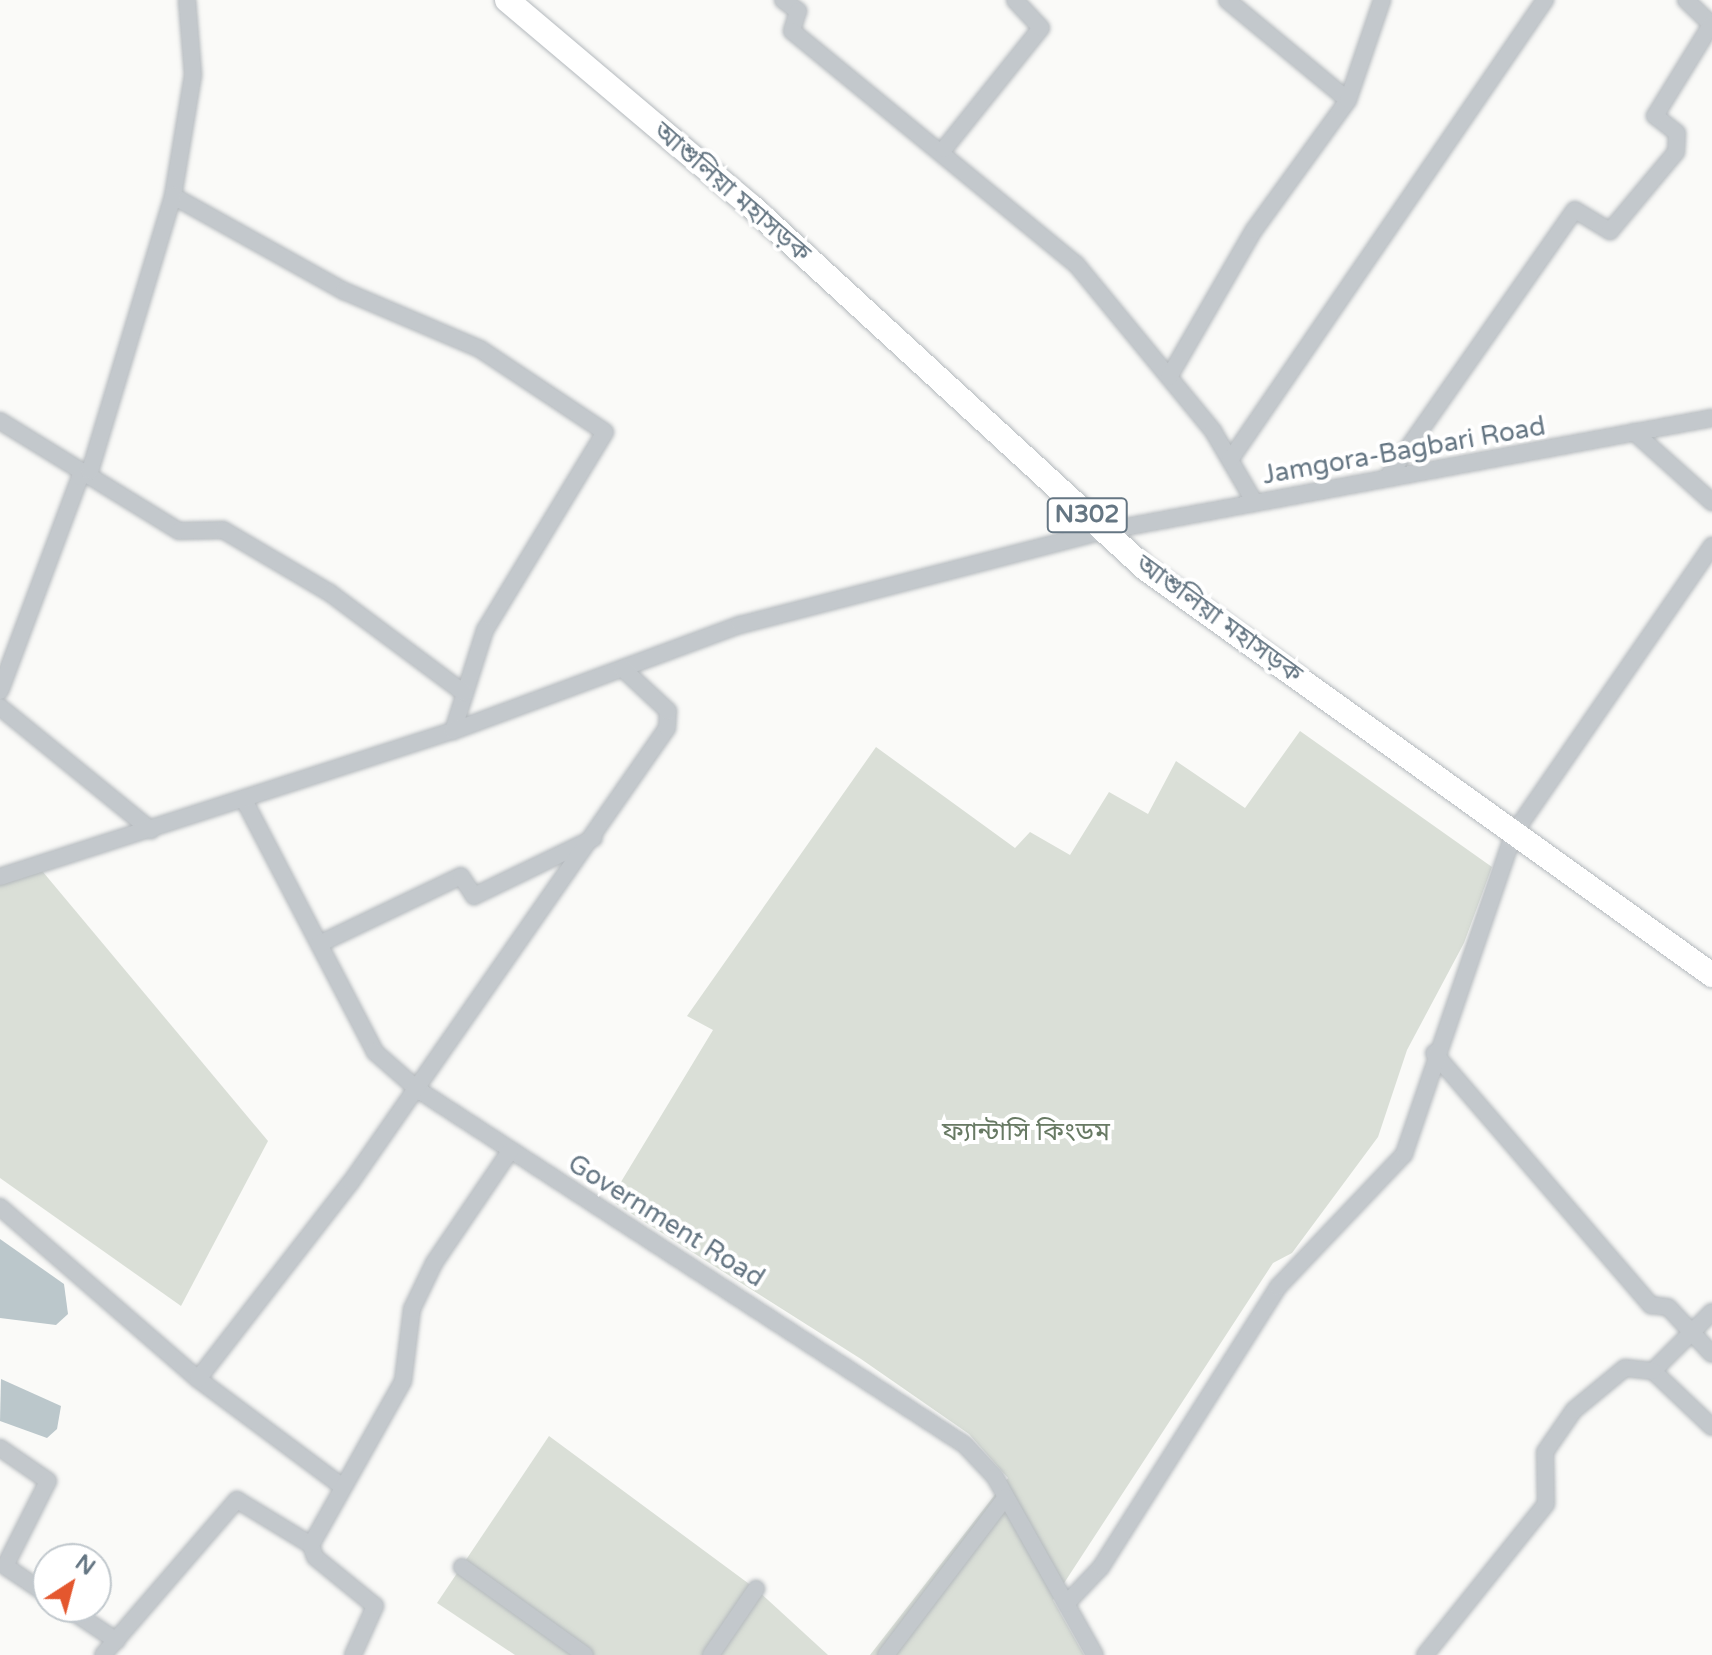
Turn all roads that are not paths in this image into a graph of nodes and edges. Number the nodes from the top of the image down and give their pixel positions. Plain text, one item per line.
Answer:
1 (187, 0) edge
2 (507, 0) edge
3 (783, 0) edge
4 (1015, 0) edge
5 (1227, 0) edge
6 (1382, 0) edge
7 (1686, 0) edge
8 (1542, 1) edge
9 (1712, 25) edge
10 (1348, 100) junction
11 (944, 149) junction
12 (173, 196) junction
13 (1169, 377) junction
14 (1712, 418) edge
15 (0, 421) edge
16 (1634, 432) junction
17 (1230, 460) junction
18 (90, 471) junction
19 (1387, 478) junction
20 (1712, 502) edge
21 (1255, 503) junction
22 (1104, 531) junction
23 (1712, 546) edge
24 (623, 669) junction
25 (0, 689) edge
26 (464, 693) junction
27 (0, 707) edge
28 (453, 731) junction
29 (244, 800) junction
30 (151, 830) junction
31 (1514, 833) junction
32 (594, 838) junction
33 (0, 877) edge
34 (319, 944) junction
35 (1712, 975) edge
36 (1434, 1053) junction
37 (417, 1089) junction
38 (510, 1151) junction
39 (0, 1207) edge
40 (1712, 1312) edge
41 (1691, 1331) junction
42 (1712, 1354) edge
43 (1653, 1371) junction
44 (198, 1379) junction
45 (1712, 1427) edge
46 (0, 1448) edge
47 (343, 1487) junction
48 (1006, 1497) junction
49 (311, 1545) junction
50 (462, 1567) dead end
51 (32, 1584) edge
52 (756, 1589) dead end
53 (1066, 1604) junction
54 (90, 1623) edge
55 (117, 1641) junction
56 (103, 1655) edge
57 (353, 1655) edge
58 (585, 1655) edge
59 (711, 1655) edge
60 (886, 1655) edge
61 (1095, 1655) edge
62 (1425, 1655) edge

1 - 12 street
2 - 22 highway, আশুলিয়া মহাসড়ক / N302
3 - 11 street
4 - 11 street
5 - 10 street
6 - 10 street
7 - 9 street
8 - 17 street
9 - 19 street
10 - 13 street
11 - 13 street
12 - 18 street
12 - 26 street
13 - 17 street
14 - 16 street, Jamgora-Bagbari Road
15 - 18 street
16 - 19 street, Jamgora-Bagbari Road
16 - 20 street
17 - 21 street
18 - 25 street
18 - 26 street
19 - 21 street, Jamgora-Bagbari Road
21 - 22 street, Jamgora-Bagbari Road
22 - 24 street, Jamgora-Bagbari Road
22 - 31 highway, আশুলিয়া মহাসড়ক / N302
23 - 31 street
24 - 28 street, Jamgora-Bagbari Road
24 - 32 street
26 - 28 street
27 - 30 street
28 - 29 street, Jamgora-Bagbari Road
29 - 30 street, Jamgora-Bagbari Road
29 - 34 street, Government Road
30 - 33 street, Jamgora-Bagbari Road
31 - 35 highway, আশুলিয়া মহাসড়ক / N302
31 - 36 street
32 - 34 street
32 - 37 street
34 - 37 street, Government Road
36 - 41 street
36 - 53 street
37 - 38 street, Government Road
37 - 44 street
38 - 47 street
38 - 48 street, Government Road
39 - 44 street
40 - 41 street
41 - 42 street
41 - 43 street
43 - 45 street
43 - 62 street
44 - 47 street
46 - 51 street
47 - 49 street
48 - 53 street, Government Road
48 - 60 street
49 - 55 street
49 - 57 street
50 - 58 street
52 - 59 street
53 - 61 street, Government Road
54 - 55 street
55 - 56 street

